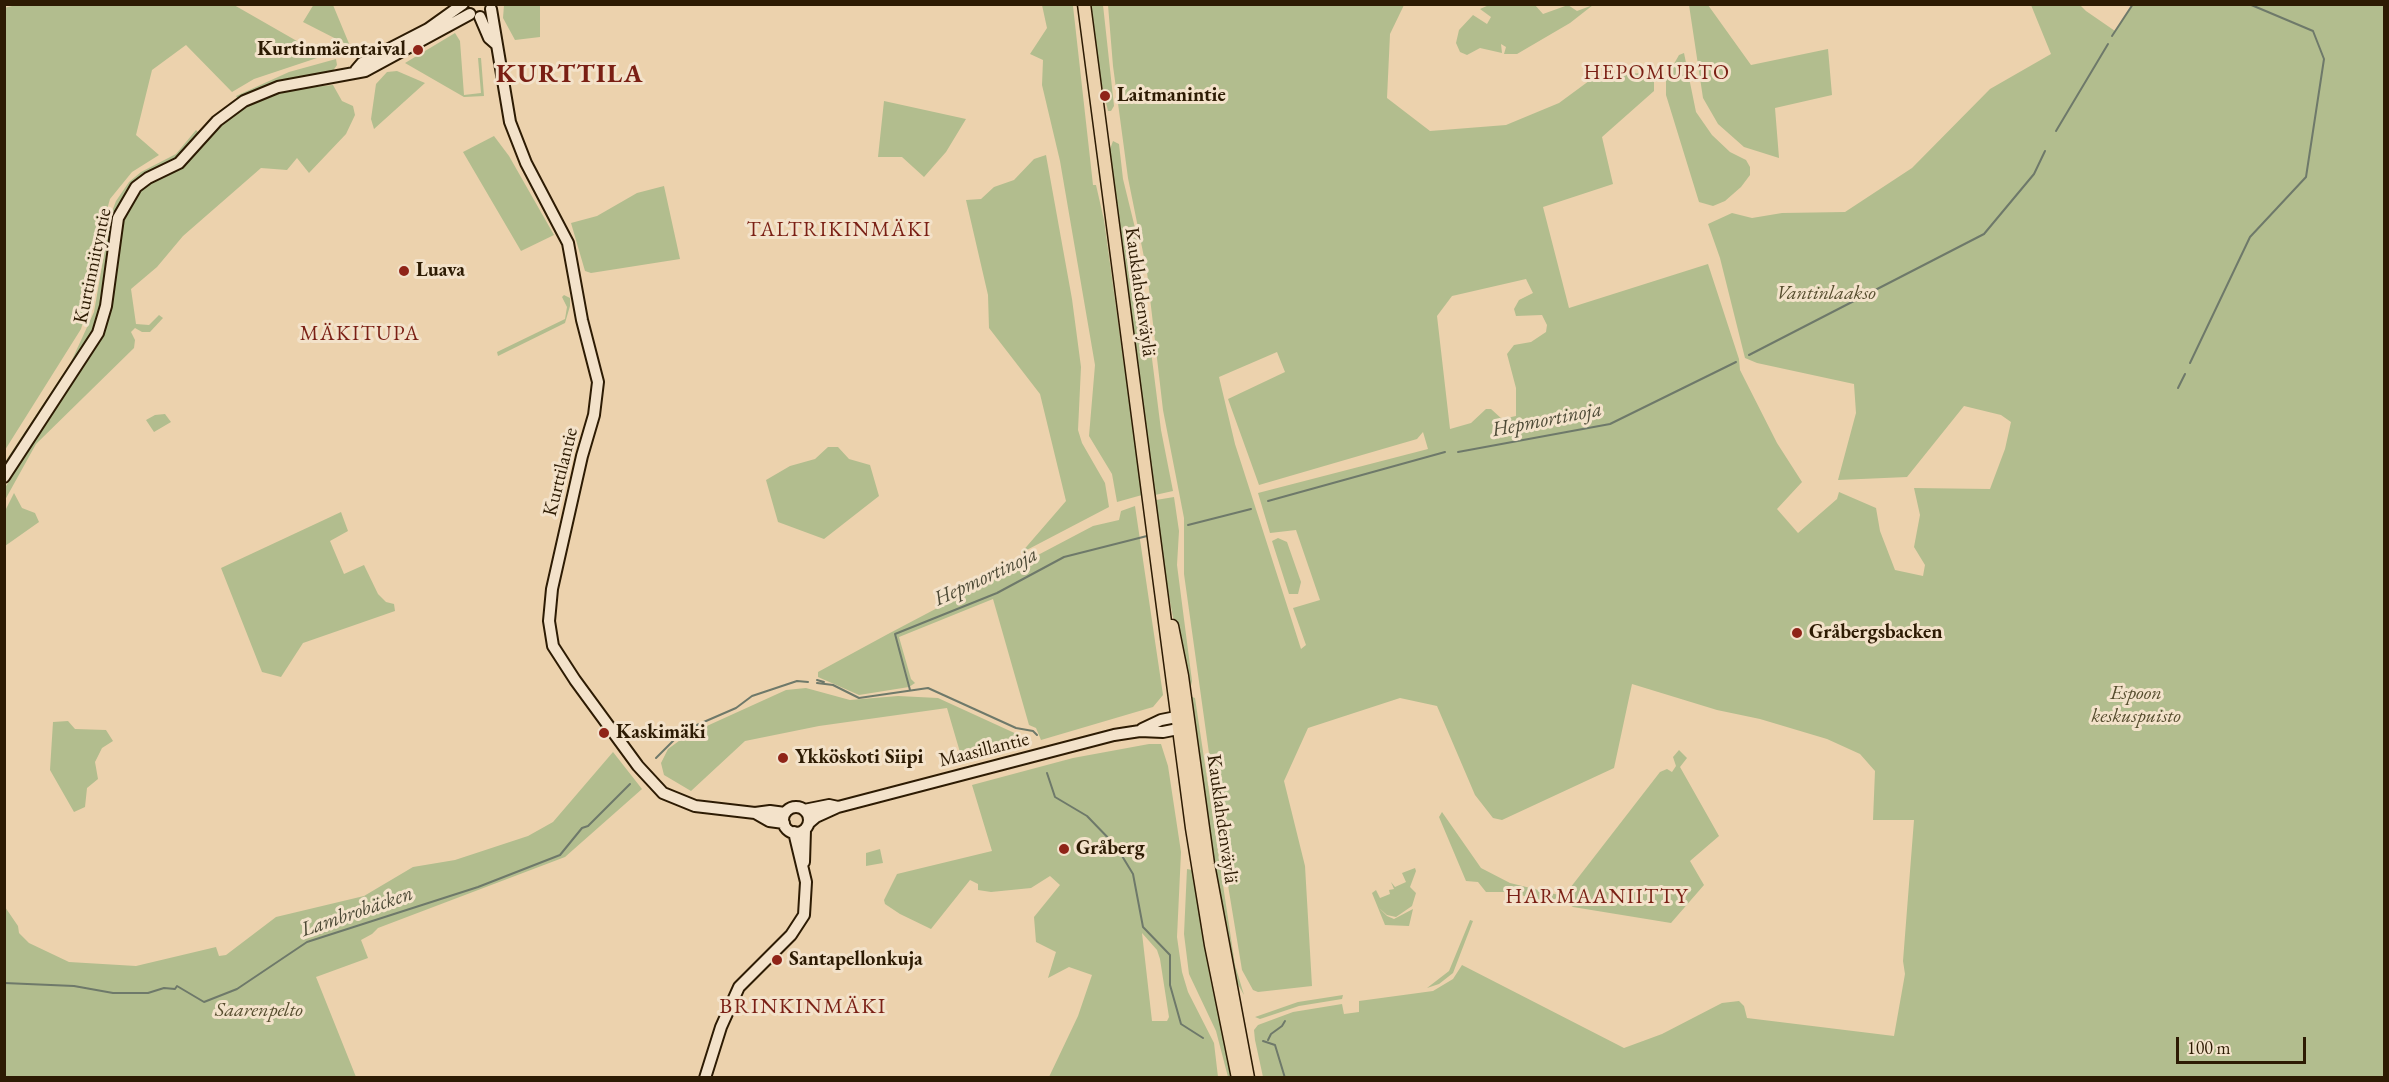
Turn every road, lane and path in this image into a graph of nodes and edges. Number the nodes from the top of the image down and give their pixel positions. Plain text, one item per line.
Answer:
1 (1083, 4) edge
2 (491, 7) edge
3 (469, 10) edge
4 (496, 45) junction
5 (4, 477) edge
6 (1180, 723) junction
7 (838, 807) junction
8 (804, 810) junction
9 (785, 818) junction
10 (802, 828) junction
11 (705, 1077) edge
12 (1238, 1077) edge
13 (1248, 1077) edge

1 - 6 main road, Kauklahdenväylä
2 - 3 street, Kurtinniityntie
2 - 4 street, Kurttilantie
3 - 4 street, Kurttilantie
3 - 5 street, Kurtinniityntie
4 - 9 street, Kurttilantie
6 - 7 street, Maasillantie
6 - 12 main road, Kauklahdenväylä
6 - 13 main road, Kauklahdenväylä
7 - 8 street, Maasillantie
7 - 10 street, Maasillantie
8 - 9 street, Kurttilantie
8 - 10 street
9 - 10 street
10 - 11 street

